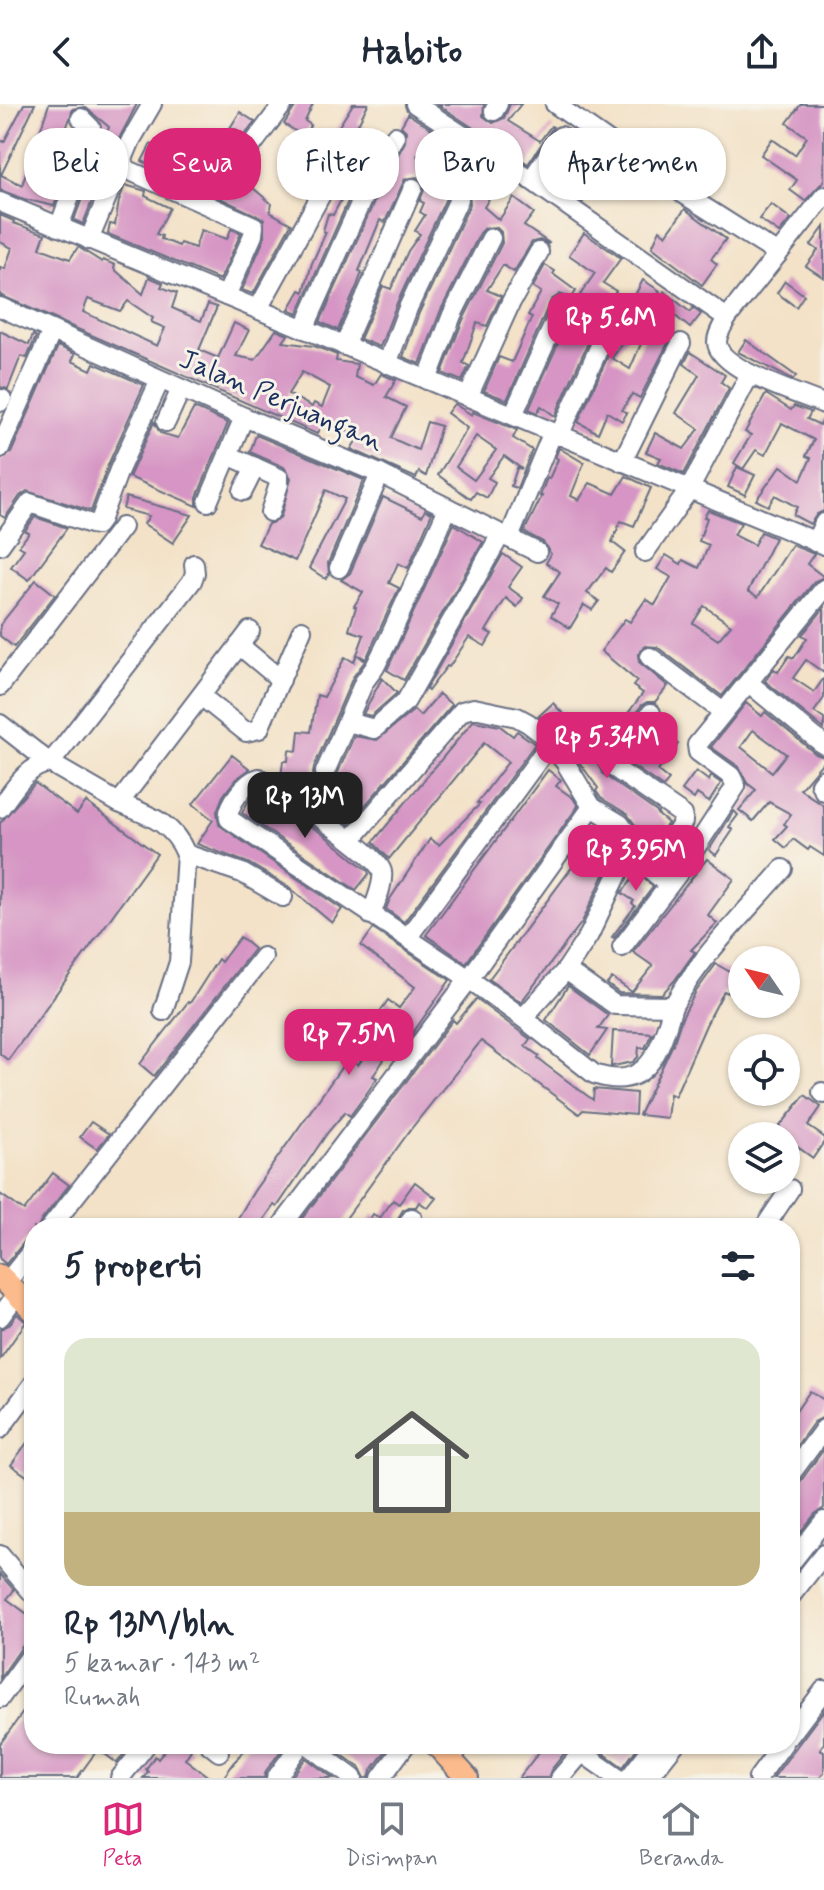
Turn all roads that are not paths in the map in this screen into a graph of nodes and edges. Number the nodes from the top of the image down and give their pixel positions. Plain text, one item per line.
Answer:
1 (152, 104) edge
2 (283, 104) edge
3 (415, 104) edge
4 (555, 104) edge
5 (81, 118) dead end
6 (449, 127) joint
7 (261, 133) edge
8 (128, 146) edge
9 (539, 168) edge
10 (128, 170) edge
11 (531, 180) junction
12 (413, 188) dead end
13 (824, 196) edge
14 (105, 200) edge
15 (318, 200) edge
16 (362, 200) edge
17 (459, 200) edge
18 (0, 202) edge
19 (59, 227) junction
20 (491, 238) dead end
21 (89, 240) junction
22 (539, 252) dead end
23 (778, 254) junction
24 (226, 296) junction
25 (562, 306) dead end
26 (0, 307) edge
27 (258, 309) junction
28 (727, 318) junction
29 (304, 329) junction
30 (52, 331) junction
31 (603, 339) dead end
32 (681, 343) dead end
33 (344, 346) junction
34 (387, 364) junction
35 (750, 374) junction
36 (160, 380) junction
37 (427, 380) junction
38 (181, 389) junction
39 (468, 397) junction
40 (824, 404) edge
41 (513, 415) junction
42 (244, 417) junction
43 (166, 422) dead end
44 (556, 435) junction
45 (1, 445) edge
46 (228, 455) junction
47 (622, 462) junction
48 (255, 467) junction
49 (380, 474) junction
50 (689, 490) junction
51 (243, 491) dead end
52 (208, 502) dead end
53 (448, 508) junction
54 (270, 512) dead end
55 (824, 523) edge
56 (122, 527) dead end
57 (505, 536) junction
58 (820, 543) edge
59 (0, 545) edge
60 (537, 552) dead end
61 (645, 552) dead end
62 (194, 564) dead end
63 (339, 568) dead end
64 (824, 589) edge
65 (302, 630) dead end
66 (650, 657) dead end
67 (281, 680) junction
68 (749, 683) junction
69 (0, 686) edge
70 (201, 696) junction
71 (723, 712) junction
72 (651, 713) dead end
73 (348, 722) junction
74 (0, 724) edge
75 (550, 744) junction
76 (824, 745) edge
77 (50, 763) junction
78 (325, 772) dead end
79 (824, 779) edge
80 (824, 791) edge
81 (119, 803) junction
82 (592, 807) junction
83 (0, 808) edge
84 (351, 840) junction
85 (186, 854) junction
86 (783, 869) dead end
87 (669, 885) junction
88 (283, 897) dead end
89 (371, 915) junction
90 (408, 937) junction
91 (622, 947) dead end
92 (263, 957) dead end
93 (566, 970) junction
94 (469, 979) junction
95 (673, 1006) junction
96 (163, 1011) dead end
97 (523, 1018) junction
98 (787, 1194) edge
99 (58, 1218) edge
100 (288, 1218) edge
101 (771, 1218) edge
102 (24, 1261) edge
103 (8, 1283) edge
104 (24, 1300) edge
105 (0, 1317) edge
106 (24, 1397) edge
107 (0, 1429) edge
108 (824, 1429) edge
109 (800, 1461) edge
110 (824, 1521) edge
111 (800, 1551) edge
112 (824, 1554) edge
113 (0, 1555) edge
114 (24, 1583) edge
115 (800, 1584) edge
116 (24, 1665) edge
117 (824, 1690) edge
118 (0, 1698) edge
119 (800, 1722) edge
120 (140, 1754) edge
121 (294, 1754) edge
122 (321, 1754) edge
123 (399, 1754) edge
124 (452, 1754) edge
125 (580, 1754) edge
126 (592, 1754) edge
127 (647, 1754) edge
128 (667, 1754) edge
129 (776, 1754) edge
130 (123, 1777) edge
131 (276, 1778) edge
132 (353, 1778) edge
133 (381, 1778) edge
134 (467, 1778) edge
135 (560, 1778) edge
136 (618, 1778) edge
137 (629, 1778) edge
138 (648, 1778) edge
139 (758, 1778) edge

1 - 8 street
2 - 7 street
3 - 6 street
4 - 23 street
5 - 19 street
6 - 11 street
9 - 11 street
10 - 24 street
11 - 28 street
12 - 33 street
13 - 23 street
14 - 21 street
15 - 27 street
16 - 29 street
17 - 34 street
18 - 19 street
19 - 21 street
20 - 37 street
21 - 24 street
22 - 39 street
23 - 28 street
24 - 27 street
25 - 41 street
26 - 30 street, Jalan Perjuangan
27 - 29 street
28 - 35 street
29 - 33 street
30 - 36 street, Jalan Perjuangan
30 - 45 street
31 - 44 street
32 - 47 street
33 - 34 street
34 - 37 street
35 - 40 street
35 - 50 street
36 - 38 street, Jalan Perjuangan
36 - 59 street
37 - 39 street
38 - 42 street, Jalan Perjuangan
38 - 43 street
39 - 41 street
41 - 44 street
42 - 46 street
42 - 49 street, Jalan Perjuangan
44 - 47 street
44 - 57 street
46 - 48 street
46 - 52 street
47 - 50 street
48 - 51 street
48 - 54 street
49 - 53 street, Jalan Perjuangan
49 - 63 street
50 - 58 street
50 - 61 street
53 - 57 street, Jalan Perjuangan
53 - 73 street
55 - 58 street
56 - 69 street
57 - 60 street, Jalan Perjuangan
57 - 73 street
62 - 77 street
64 - 68 street
65 - 67 street
66 - 71 street
67 - 70 street
67 - 70 street
68 - 71 street
68 - 76 street
70 - 81 street
71 - 87 street
72 - 87 street
73 - 78 street
74 - 77 street
75 - 82 street
75 - 84 street
75 - 90 street
77 - 81 street
77 - 83 street
79 - 80 street
81 - 85 street
82 - 93 street
82 - 94 street
84 - 89 street
84 - 89 street
85 - 88 street
85 - 96 street
86 - 95 street
87 - 91 street
89 - 90 street
90 - 94 street
92 - 99 street
93 - 95 street
93 - 97 street
94 - 97 street
94 - 100 street
95 - 97 street
98 - 101 street
102 - 103 street
103 - 104 main road
103 - 105 street
106 - 107 street
108 - 109 street
110 - 111 street
112 - 115 street
113 - 114 street
116 - 118 street
117 - 119 street
120 - 130 street
121 - 131 street
122 - 132 street
123 - 133 street
124 - 134 main road
125 - 135 street
126 - 136 street
127 - 137 street
128 - 138 street
129 - 139 street

